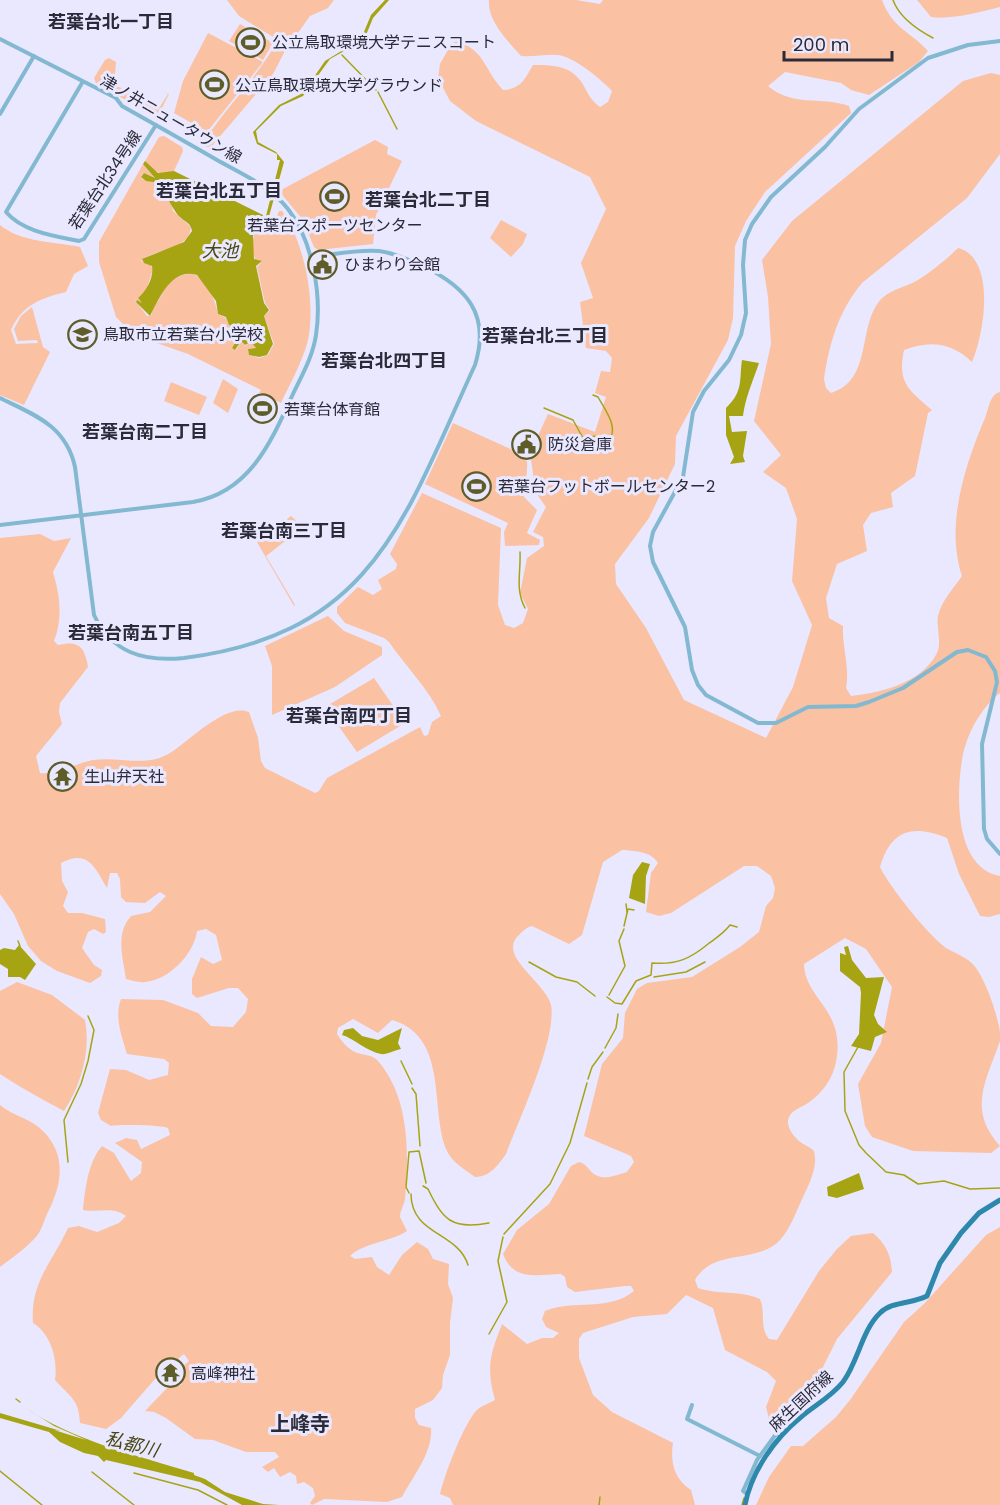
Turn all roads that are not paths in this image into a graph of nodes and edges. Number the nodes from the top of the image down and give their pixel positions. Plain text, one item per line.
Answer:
1 (0, 39) edge
2 (1000, 41) edge
3 (34, 56) junction
4 (82, 83) junction
5 (0, 114) edge
6 (156, 125) junction
7 (310, 257) junction
8 (0, 398) edge
9 (81, 515) junction
10 (0, 525) edge
11 (1000, 854) edge
12 (1000, 1200) edge
13 (692, 1405) dead end
14 (782, 1436) junction
15 (760, 1456) junction
16 (747, 1494) junction
17 (745, 1505) edge

1 - 3 street, 津ノ井ニュータウン線
2 - 11 street
3 - 4 street, 津ノ井ニュータウン線
3 - 5 street
4 - 6 street, 津ノ井ニュータウン線
4 - 6 street, 若葉台北34号線
6 - 7 street, 津ノ井ニュータウン線
7 - 9 street, 津ノ井ニュータウン線
7 - 9 street
8 - 9 street
9 - 10 street, 津ノ井ニュータウン線
12 - 14 main road, 麻生国府線
13 - 15 street
14 - 15 street
14 - 16 main road, 麻生国府線
15 - 16 street
16 - 17 main road, 麻生国府線

